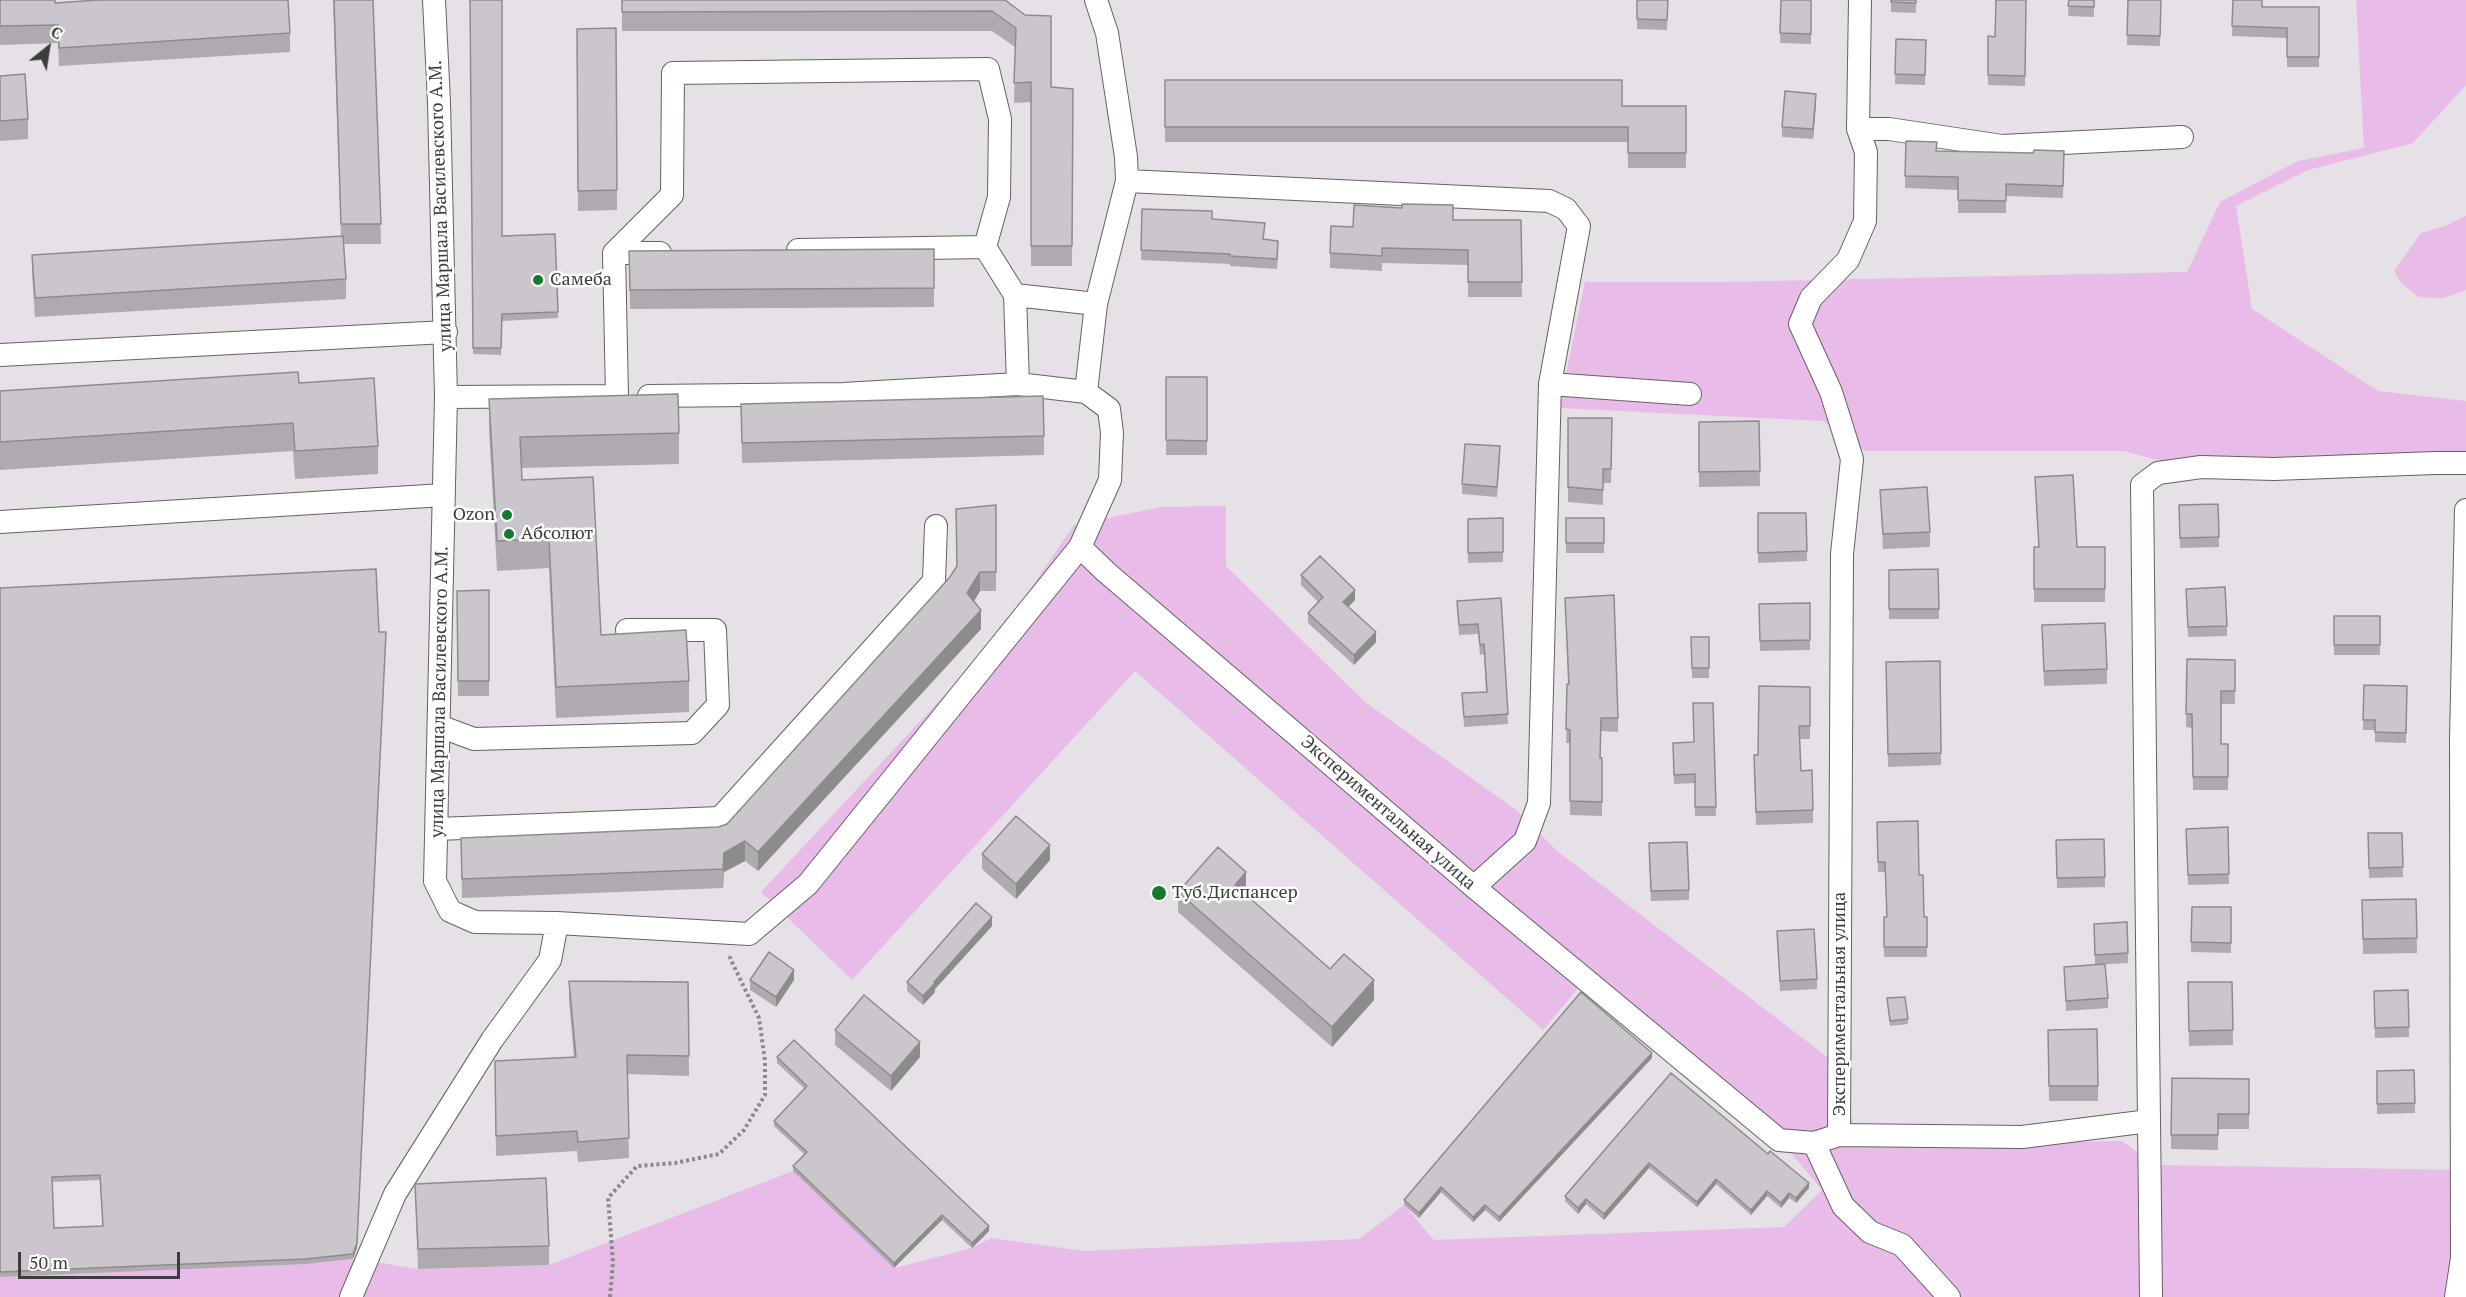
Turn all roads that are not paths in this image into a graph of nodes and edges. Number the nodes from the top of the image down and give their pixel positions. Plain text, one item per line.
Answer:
1 (434, 0) edge
2 (1096, 0) edge
3 (1860, 0) edge
4 (1858, 129) junction
5 (2182, 136) dead end
6 (1127, 181) junction
7 (985, 247) junction
8 (782, 251) edge
9 (686, 252) edge
10 (614, 253) junction
11 (1015, 296) junction
12 (1096, 304) junction
13 (446, 332) junction
14 (0, 354) edge
15 (1018, 384) junction
16 (1551, 384) junction
17 (1086, 392) junction
18 (1690, 394) dead end
19 (617, 396) junction
20 (446, 397) junction
21 (2466, 463) edge
22 (444, 495) junction
23 (2466, 510) edge
24 (0, 522) edge
25 (936, 526) dead end
26 (1080, 547) junction
27 (627, 630) dead end
28 (439, 726) junction
29 (474, 739) junction
30 (438, 756) junction
31 (437, 829) junction
32 (1474, 887) junction
33 (557, 923) junction
34 (2149, 1121) junction
35 (1839, 1135) junction
36 (1814, 1143) junction
37 (351, 1297) edge
38 (1949, 1297) edge
39 (2151, 1297) edge
40 (2456, 1297) edge

1 - 13 street, улица Маршала Василевского А.М.
2 - 6 street
3 - 4 street, Экспериментальная улица
4 - 5 street
4 - 35 street, Экспериментальная улица
6 - 12 street
6 - 16 street
7 - 8 street
7 - 10 street
7 - 11 street
9 - 10 street
10 - 19 street
11 - 12 street
11 - 15 street
12 - 17 street
13 - 14 street
13 - 20 street, улица Маршала Василевского А.М.
15 - 17 street
15 - 19 street
16 - 18 street
16 - 32 street
17 - 26 street
19 - 20 street
20 - 22 street, улица Маршала Василевского А.М.
21 - 34 street
22 - 24 street
22 - 28 street, улица Маршала Василевского А.М.
23 - 40 street
25 - 31 street
26 - 32 street, Экспериментальная улица
26 - 33 street, улица Маршала Василевского А.М.
27 - 29 street
28 - 29 street
28 - 30 street, улица Маршала Василевского А.М.
29 - 30 street
30 - 31 street, улица Маршала Василевского А.М.
31 - 33 street, улица Маршала Василевского А.М.
32 - 36 street, Экспериментальная улица
33 - 37 street
34 - 35 street
34 - 39 street
35 - 36 street, Экспериментальная улица
36 - 38 street

